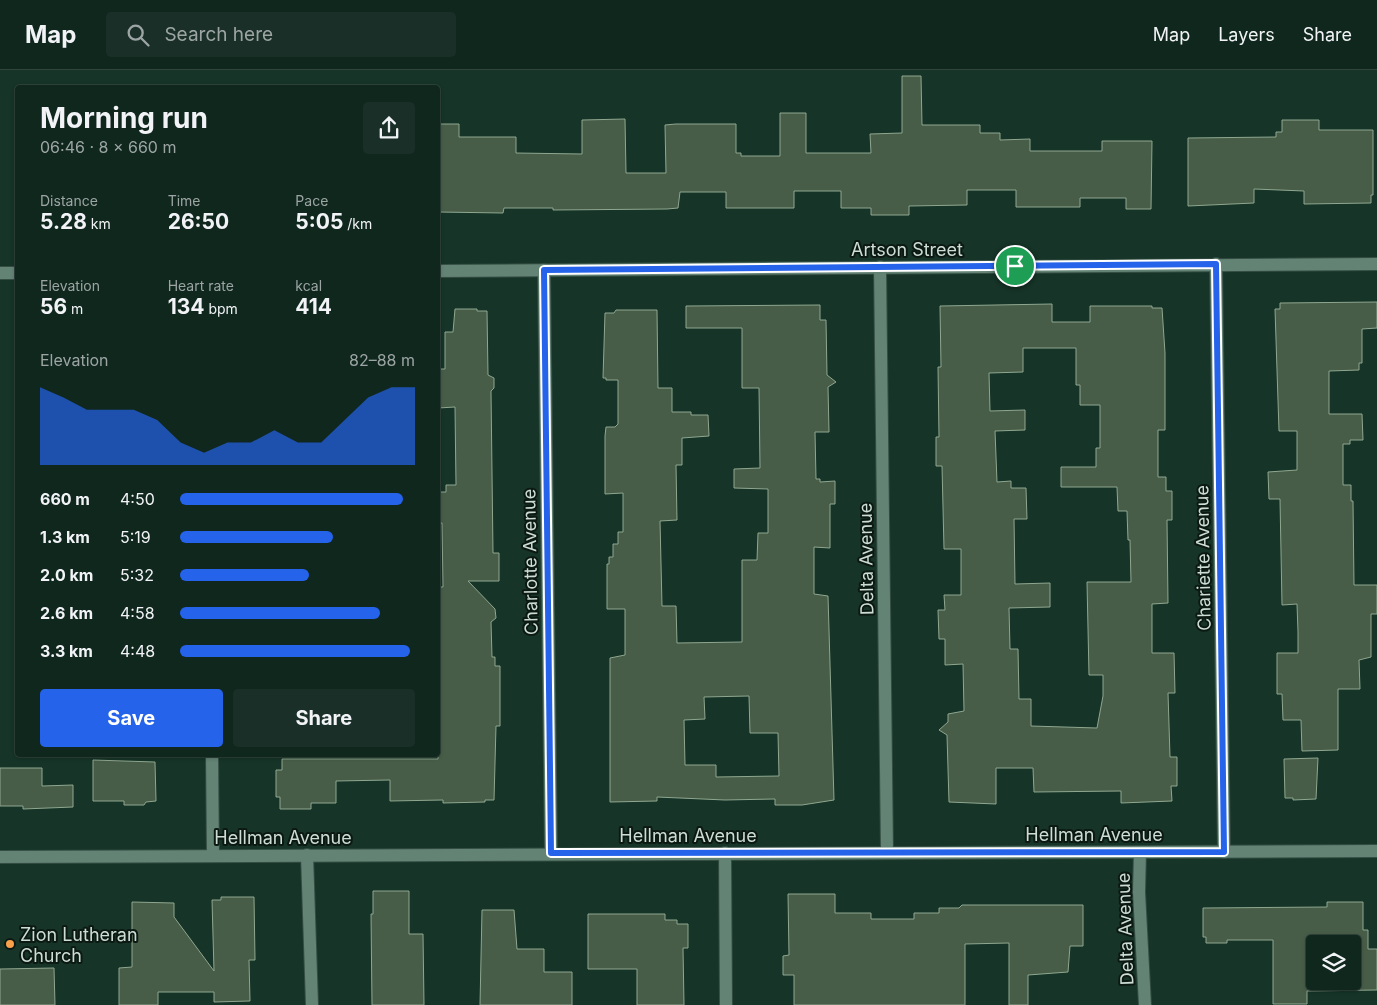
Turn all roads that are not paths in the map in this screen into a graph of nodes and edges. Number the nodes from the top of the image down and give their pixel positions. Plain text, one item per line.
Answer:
1 (1216, 264) junction
2 (1377, 264) edge
3 (880, 267) junction
4 (544, 270) junction
5 (440, 271) edge
6 (0, 273) edge
7 (15, 273) edge
8 (212, 757) edge
9 (1377, 851) edge
10 (886, 852) junction
11 (1140, 852) junction
12 (1224, 852) junction
13 (551, 853) junction
14 (725, 853) junction
15 (213, 855) junction
16 (306, 855) junction
17 (0, 857) edge
18 (312, 1005) edge
19 (726, 1005) edge
20 (1146, 1005) edge

1 - 2 street, Artson Street
1 - 3 street, Artson Street
1 - 12 street, Chariette Avenue
3 - 4 street, Artson Street
3 - 10 street, Delta Avenue
4 - 5 street, Artson Street
4 - 13 street, Charlotte Avenue
6 - 7 street
8 - 15 street
9 - 12 street, Hellman Avenue
10 - 11 street, Hellman Avenue
10 - 14 street, Hellman Avenue
11 - 12 street, Hellman Avenue
11 - 20 street, Delta Avenue
13 - 14 street, Hellman Avenue
13 - 16 street, Hellman Avenue
14 - 19 street
15 - 16 street, Hellman Avenue
15 - 17 street, Hellman Avenue
16 - 18 street

